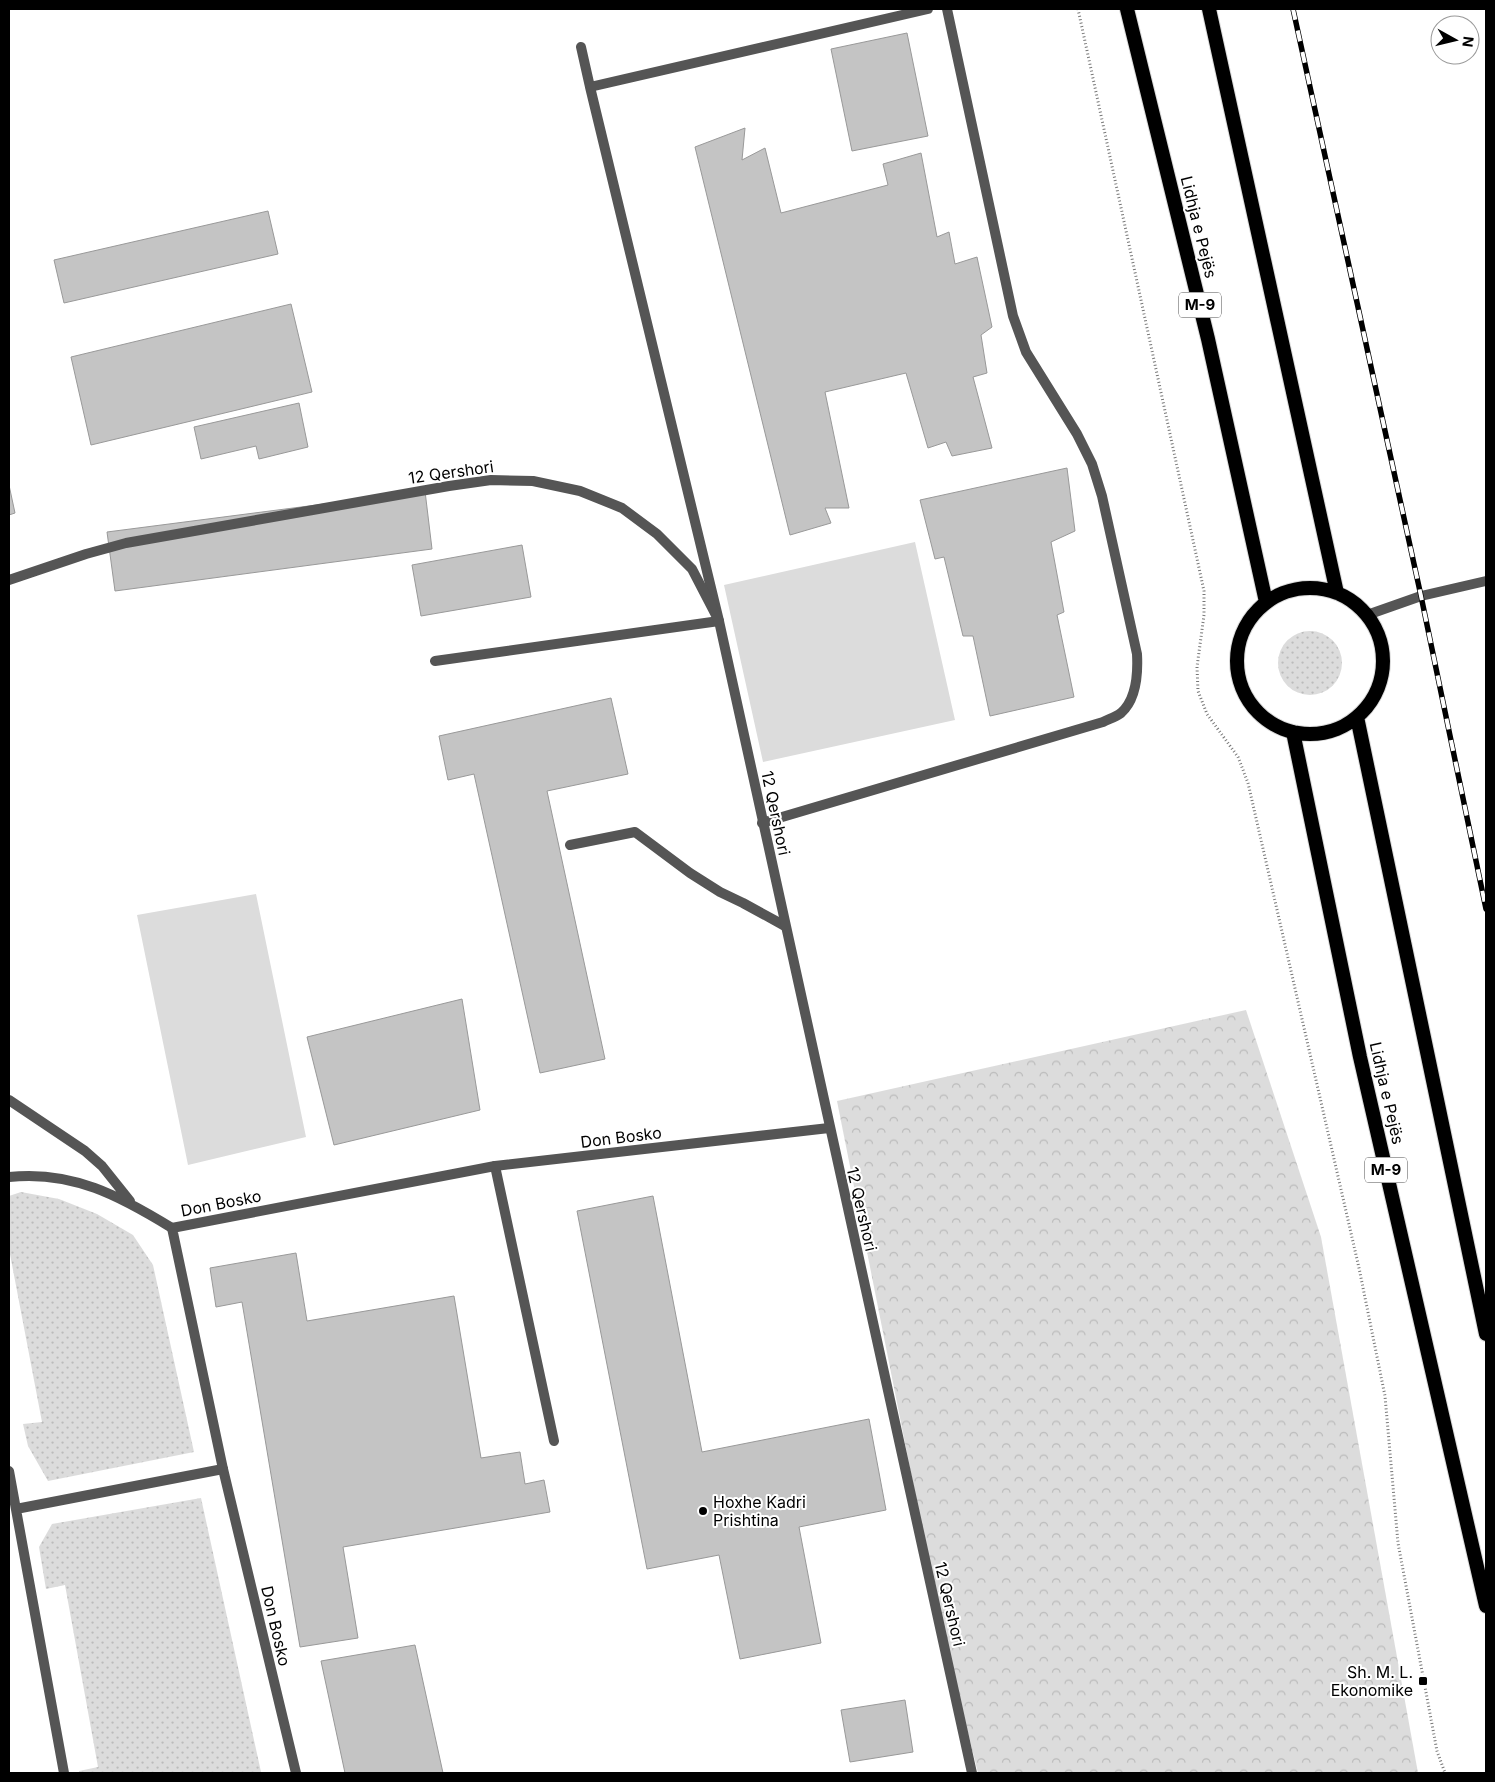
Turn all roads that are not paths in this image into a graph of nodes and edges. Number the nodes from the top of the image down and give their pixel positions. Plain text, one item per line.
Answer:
1 (928, 9) edge
2 (947, 9) edge
3 (1128, 9) edge
4 (1209, 9) edge
5 (581, 46) dead end
6 (590, 87) junction
7 (9, 580) edge
8 (1486, 580) edge
9 (1337, 593) junction
10 (1266, 602) junction
11 (1367, 615) junction
12 (719, 621) junction
13 (435, 661) dead end
14 (1357, 717) junction
15 (1293, 732) junction
16 (762, 823) junction
17 (570, 845) dead end
18 (785, 926) junction
19 (9, 1100) edge
20 (829, 1128) junction
21 (496, 1166) junction
22 (9, 1178) edge
23 (132, 1203) junction
24 (172, 1228) junction
25 (1486, 1334) edge
26 (554, 1441) dead end
27 (223, 1469) junction
28 (9, 1471) edge
29 (16, 1509) junction
30 (1486, 1606) edge
31 (64, 1773) edge
32 (296, 1773) edge
33 (972, 1773) edge

1 - 6 street
2 - 16 street
3 - 10 highway, Lidhja e Pejës / M-9
4 - 9 highway
5 - 6 street
6 - 12 street
7 - 12 street, 12 Qershori
8 - 11 street
9 - 10 highway
9 - 11 highway
10 - 15 highway
11 - 14 highway
12 - 13 street
12 - 16 street, 12 Qershori
14 - 15 highway
14 - 25 highway
15 - 30 highway, Lidhja e Pejës / M-9
16 - 18 street, 12 Qershori
17 - 18 street
18 - 20 street, 12 Qershori
19 - 23 street
20 - 21 street, Don Bosko
20 - 33 street, 12 Qershori
21 - 24 street, Don Bosko
21 - 26 street
22 - 23 street
23 - 24 street
24 - 27 street, Don Bosko
27 - 29 street
27 - 32 street, Don Bosko
28 - 29 street
29 - 31 street

